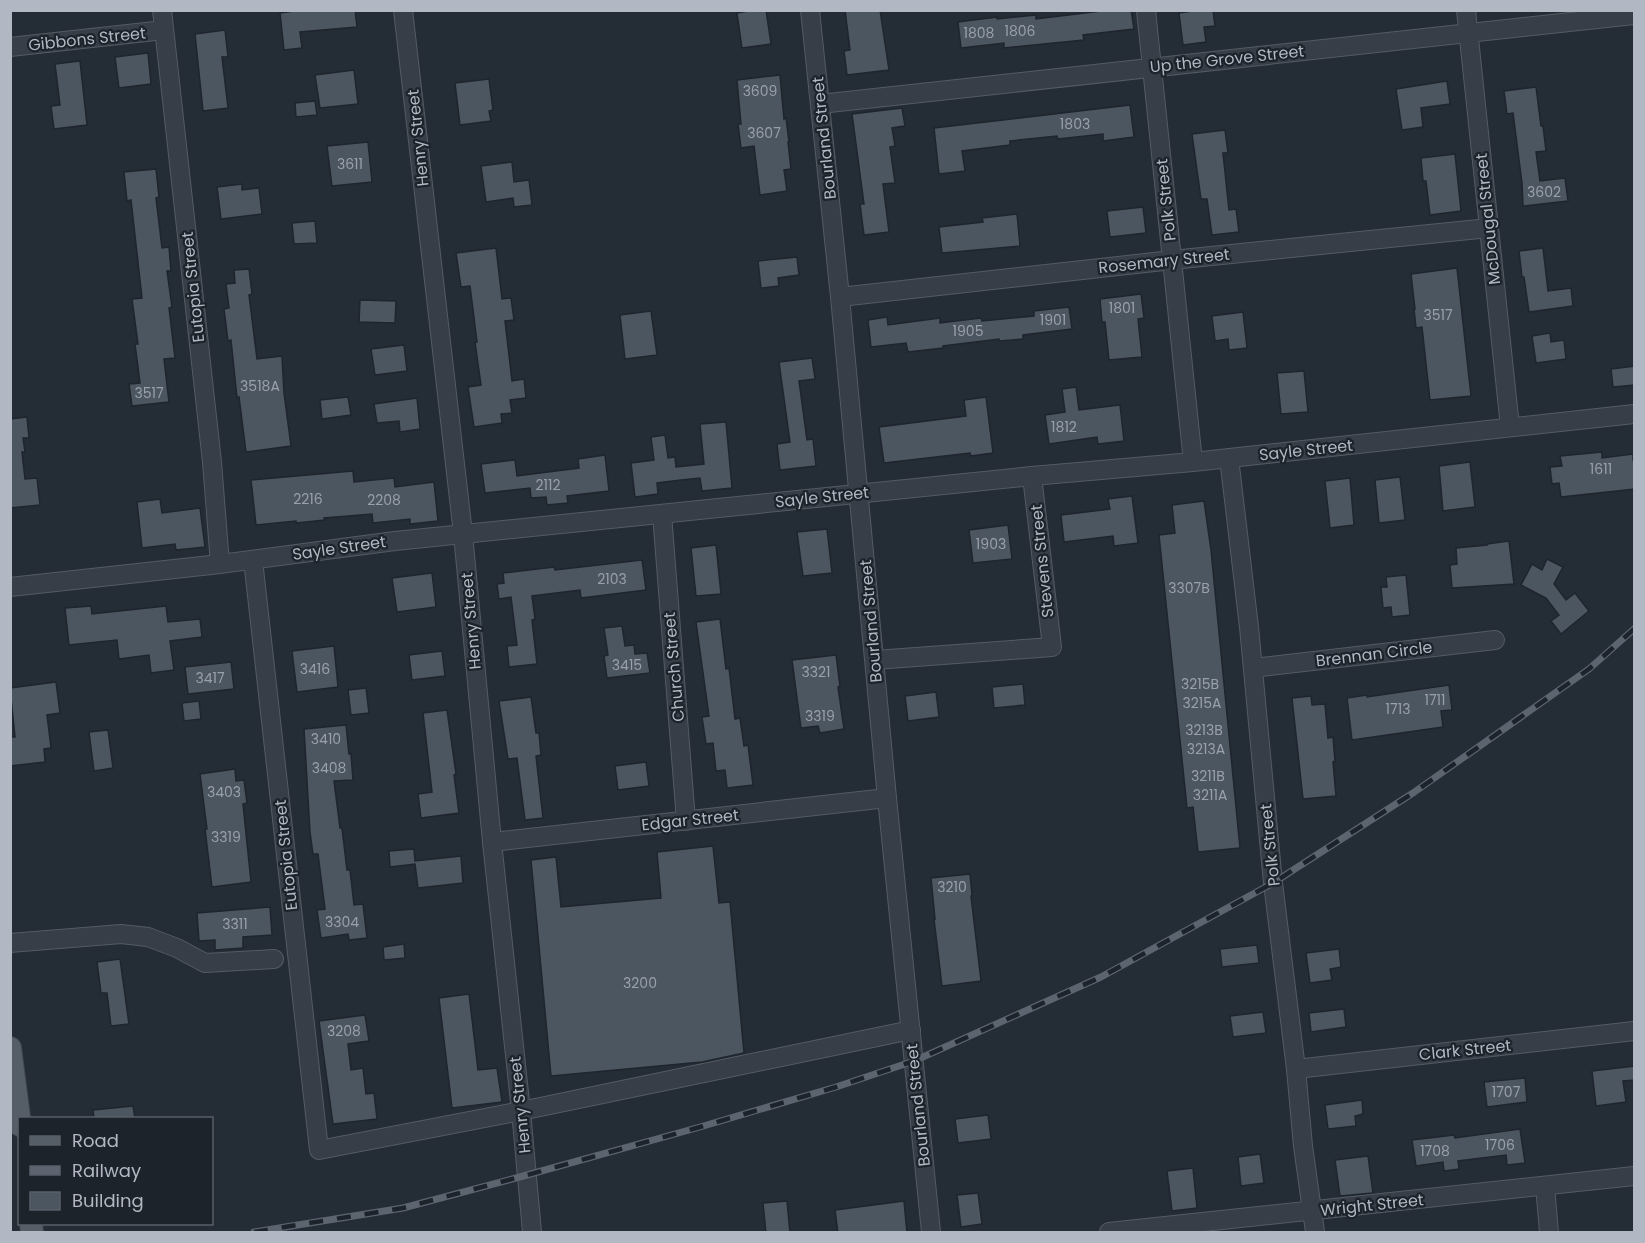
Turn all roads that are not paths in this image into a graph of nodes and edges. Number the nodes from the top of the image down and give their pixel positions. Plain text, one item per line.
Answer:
1 (162, 10) edge
2 (403, 10) edge
3 (810, 10) edge
4 (1146, 10) edge
5 (1466, 10) edge
6 (1635, 15) edge
7 (164, 30) junction
8 (1468, 33) junction
9 (10, 47) edge
10 (1152, 68) junction
11 (820, 104) junction
12 (1489, 228) junction
13 (1172, 260) junction
14 (840, 297) junction
15 (1635, 414) edge
16 (1510, 427) junction
17 (1229, 458) junction
18 (1193, 462) junction
19 (1032, 476) junction
20 (859, 494) junction
21 (662, 514) junction
22 (463, 534) junction
23 (253, 560) junction
24 (220, 564) junction
25 (10, 587) edge
26 (1495, 640) dead end
27 (874, 660) junction
28 (1253, 668) junction
29 (887, 798) junction
30 (686, 821) junction
31 (492, 842) junction
32 (10, 944) edge
33 (274, 959) dead end
34 (910, 1030) junction
35 (1635, 1031) edge
36 (10, 1048) edge
37 (1296, 1069) junction
38 (521, 1111) junction
39 (19, 1117) edge
40 (1635, 1176) edge
41 (1545, 1186) junction
42 (1312, 1212) junction
43 (532, 1233) edge
44 (931, 1233) edge
45 (1109, 1233) edge
46 (1315, 1233) edge
47 (1549, 1233) edge

1 - 7 street, Eutopia Street
2 - 22 street, Henry Street
3 - 11 street, Bourland Street
4 - 10 street, Polk Street
5 - 8 street, McDougal Street
6 - 8 street, Up the Grove Street
7 - 9 street, Gibbons Street
7 - 24 street, Eutopia Street
8 - 10 street, Up the Grove Street
8 - 12 street, McDougal Street
10 - 11 street, Up the Grove Street
10 - 13 street, Polk Street
11 - 14 street, Bourland Street
12 - 13 street, Rosemary Street
12 - 16 street, McDougal Street
13 - 14 street, Rosemary Street
13 - 18 street, Polk Street
14 - 20 street, Bourland Street
15 - 16 street, Sayle Street
16 - 17 street, Sayle Street
17 - 18 street, Sayle Street
17 - 28 street, Polk Street
18 - 19 street, Sayle Street
19 - 20 street, Sayle Street
19 - 27 street, Stevens Street
20 - 21 street, Sayle Street
20 - 27 street, Bourland Street
21 - 22 street, Sayle Street
21 - 30 street, Church Street
22 - 23 street, Sayle Street
22 - 31 street, Henry Street
23 - 24 street, Sayle Street
23 - 38 street, Eutopia Street
24 - 25 street, Sayle Street
26 - 28 street, Brennan Circle
27 - 29 street, Bourland Street
28 - 37 street, Polk Street
29 - 30 street, Edgar Street
29 - 34 street, Bourland Street
30 - 31 street, Edgar Street
31 - 38 street, Henry Street
32 - 33 street
34 - 38 street
34 - 44 street, Bourland Street
35 - 37 street, Clark Street
36 - 39 main road
37 - 42 street, Polk Street
38 - 43 street, Henry Street
40 - 41 street, Wright Street
41 - 42 street, Wright Street
41 - 47 street
42 - 45 street, Wright Street
42 - 46 street, Polk Street

